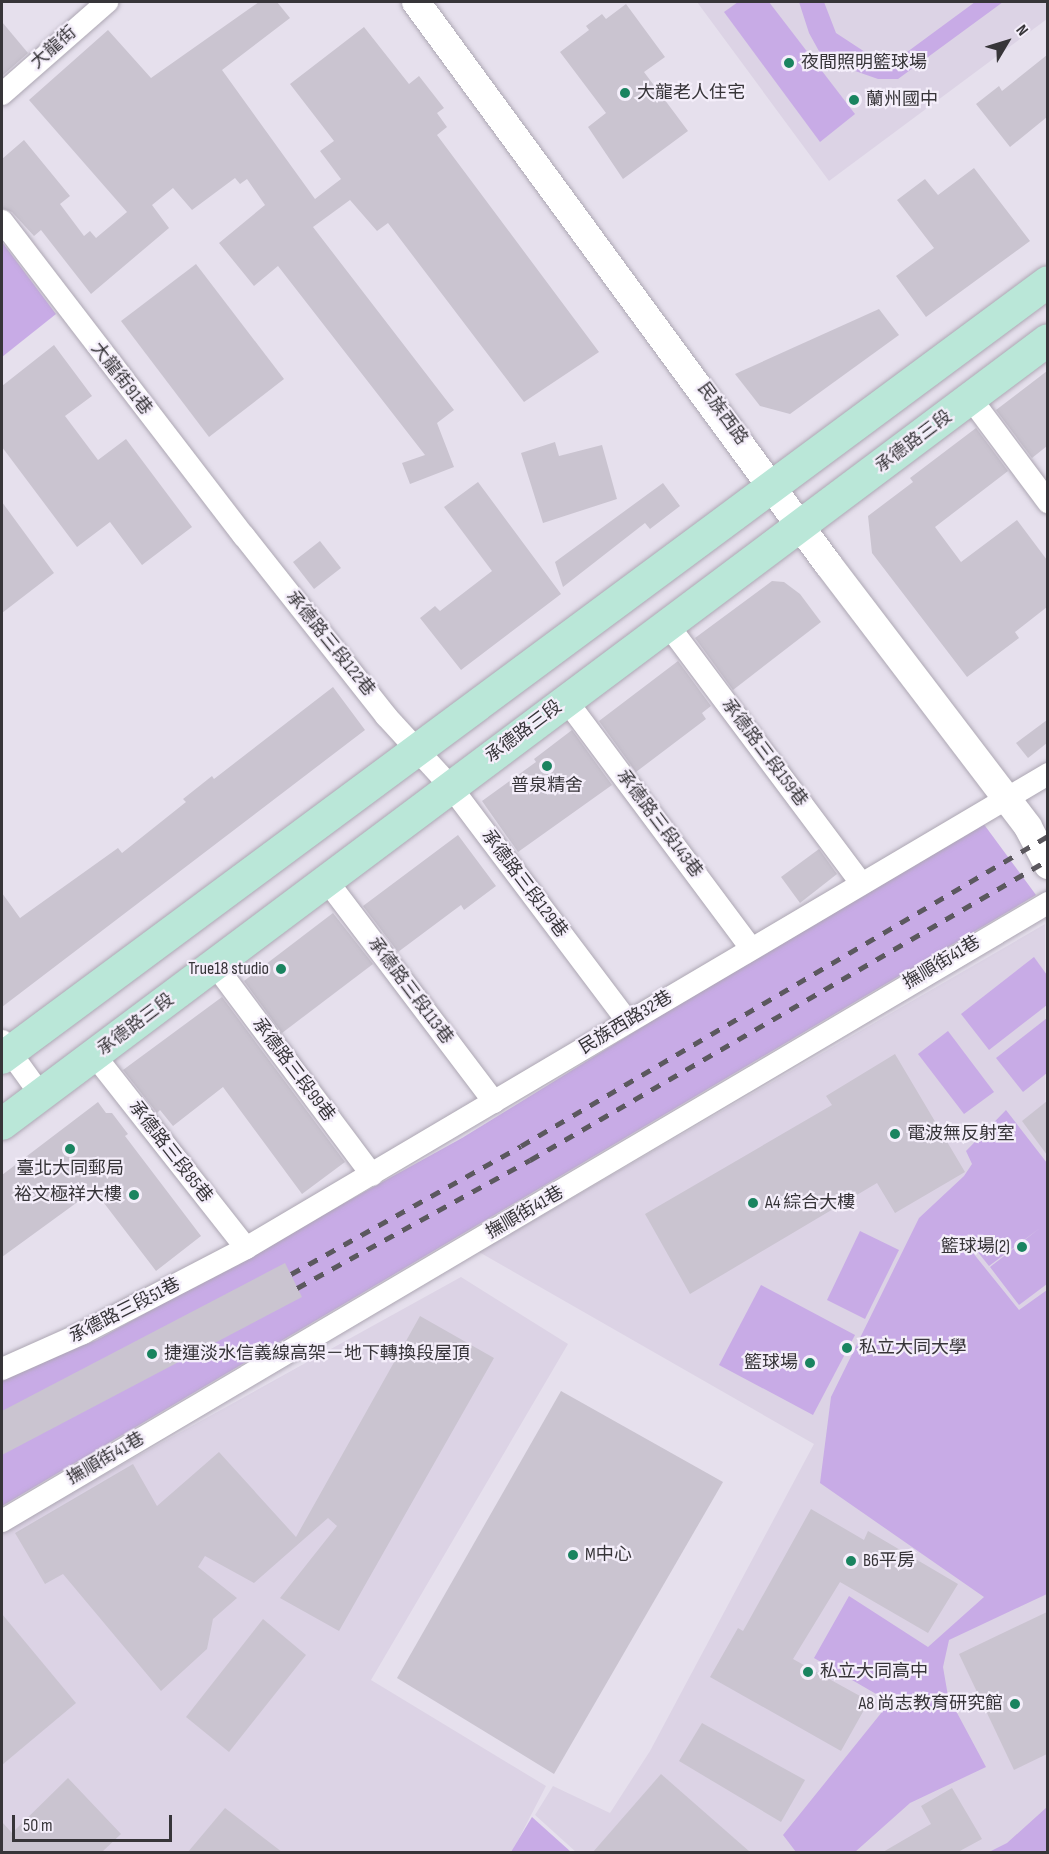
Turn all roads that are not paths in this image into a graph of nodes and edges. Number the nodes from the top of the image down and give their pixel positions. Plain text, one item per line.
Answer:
1 (107, 2) edge
2 (416, 2) edge
3 (2, 94) edge
4 (2, 221) edge
5 (1047, 282) edge
6 (1047, 340) edge
7 (971, 399) junction
8 (772, 484) junction
9 (1047, 502) edge
10 (801, 526) junction
11 (244, 536) joint
12 (668, 625) junction
13 (566, 700) junction
14 (416, 751) junction
15 (1047, 774) edge
16 (451, 787) junction
17 (1005, 797) junction
18 (1038, 835) edge
19 (1047, 865) edge
20 (327, 881) junction
21 (860, 882) junction
22 (1047, 903) edge
23 (751, 948) junction
24 (215, 965) junction
25 (628, 1022) junction
26 (4, 1050) edge
27 (95, 1056) junction
28 (41, 1095) junction
29 (494, 1102) junction
30 (2, 1124) edge
31 (372, 1175) junction
32 (246, 1248) junction
33 (2, 1369) edge
34 (2, 1521) edge

1 - 3 street, 大龍街
2 - 8 street, 民族西路
4 - 11 street, 大龍街91巷
5 - 8 main road
6 - 7 main road, 承德路三段
7 - 9 street
7 - 10 main road, 承德路三段
8 - 10 street, 民族西路
8 - 14 main road
10 - 12 main road, 承德路三段
10 - 17 street, 民族西路
11 - 14 street, 承德路三段122巷
12 - 13 main road, 承德路三段
12 - 21 street, 承德路三段159巷
13 - 16 main road, 承德路三段
13 - 23 street, 承德路三段143巷
14 - 16 street, 承德路三段129巷
14 - 26 main road
15 - 17 street, 民族西路32巷
16 - 20 main road, 承德路三段
16 - 25 street, 承德路三段129巷
17 - 18 street, 民族西路
17 - 21 street, 民族西路32巷
18 - 19 street, 民族西路
20 - 24 main road, 承德路三段
20 - 29 street, 承德路三段113巷
21 - 23 street, 民族西路32巷
22 - 34 street, 撫順街41巷
23 - 25 street, 民族西路32巷
24 - 27 main road, 承德路三段
24 - 31 street, 承德路三段99巷
25 - 29 street, 民族西路32巷
26 - 28 street
27 - 28 main road, 承德路三段
27 - 32 street, 承德路三段85巷
28 - 30 main road, 承德路三段
29 - 31 street, 民族西路32巷
31 - 32 street, 民族西路32巷
32 - 33 street, 承德路三段51巷

